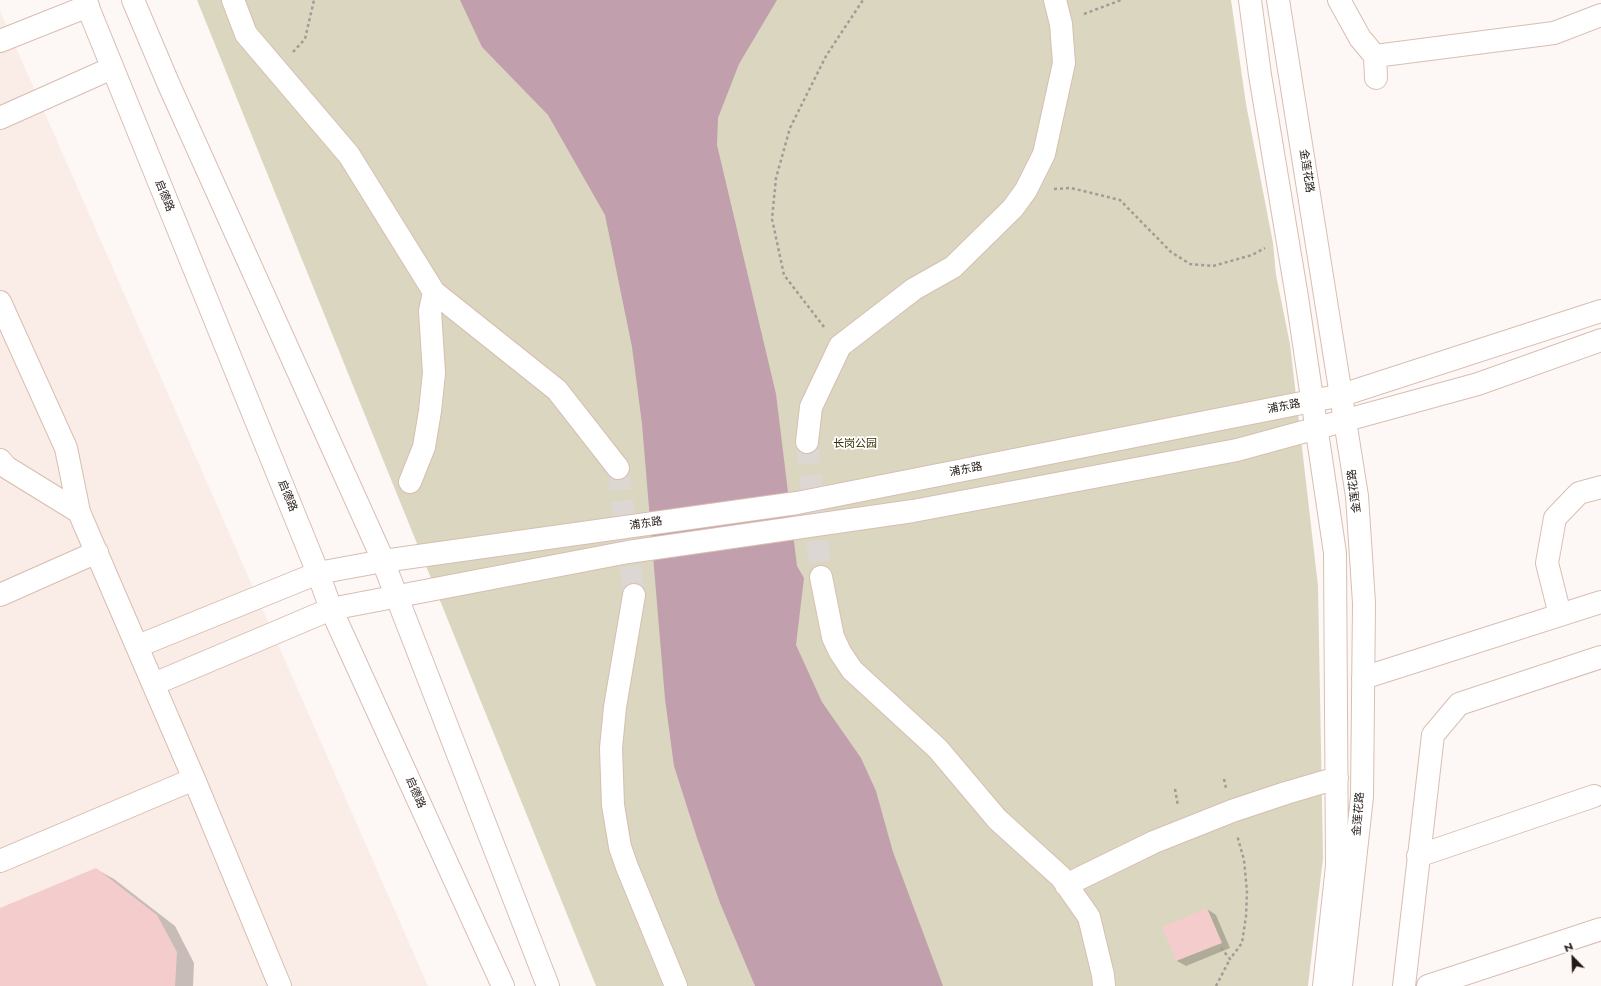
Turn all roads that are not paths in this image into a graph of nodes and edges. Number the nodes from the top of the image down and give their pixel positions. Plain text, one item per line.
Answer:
1 (133, 0) edge
2 (233, 0) edge
3 (1055, 0) edge
4 (1250, 0) edge
5 (1278, 0) edge
6 (1339, 0) edge
7 (87, 3) edge
8 (1601, 15) edge
9 (0, 41) edge
10 (112, 68) junction
11 (0, 118) edge
12 (434, 292) junction
13 (2, 310) edge
14 (1601, 311) edge
15 (1601, 340) edge
16 (1342, 396) junction
17 (1313, 401) junction
18 (1345, 420) junction
19 (1317, 428) junction
20 (807, 442) tunnel mouth
21 (0, 460) edge
22 (618, 468) tunnel mouth
23 (410, 482) dead end
24 (1601, 487) edge
25 (79, 512) junction
26 (97, 552) junction
27 (383, 561) junction
28 (318, 573) junction
29 (821, 577) tunnel mouth
30 (0, 595) edge
31 (634, 595) tunnel mouth
32 (398, 597) junction
33 (1601, 602) edge
34 (331, 609) junction
35 (1560, 615) junction
36 (138, 646) junction
37 (1601, 657) edge
38 (1363, 678) junction
39 (154, 684) junction
40 (1337, 778) junction
41 (194, 779) junction
42 (1594, 796) dead end
43 (1418, 856) junction
44 (0, 861) edge
45 (1066, 885) junction
46 (1601, 929) edge
47 (280, 986) edge
48 (503, 986) edge
49 (548, 986) edge
50 (676, 986) edge
51 (1104, 986) edge
52 (1324, 986) edge
53 (1341, 986) edge
54 (1404, 986) edge
55 (1428, 986) edge

1 - 27 street
2 - 12 street
3 - 20 street
4 - 17 street, 金莲花路
5 - 16 street, 金莲花路
6 - 8 street
7 - 9 street
7 - 10 street, 启德路
10 - 11 street
10 - 28 street, 启德路
12 - 22 street
12 - 23 street
13 - 25 street
14 - 16 street, 浦东路
15 - 18 street
16 - 17 street, 浦东路
16 - 18 street, 金莲花路
17 - 19 street, 金莲花路
17 - 27 street, 浦东路
18 - 19 street
18 - 38 street, 金莲花路
19 - 32 street
19 - 40 street, 金莲花路
21 - 25 street
24 - 35 street
25 - 26 street
26 - 30 street
26 - 36 street
27 - 28 street, 浦东路
27 - 32 street
28 - 34 street, 启德路
28 - 36 street, 浦东路
29 - 45 street
31 - 50 street
32 - 34 street
32 - 49 street
33 - 35 street
34 - 39 street
34 - 48 street, 启德路
35 - 38 street
36 - 39 street
37 - 43 street
38 - 53 street, 金莲花路
39 - 41 street
40 - 45 street
40 - 52 street, 金莲花路
41 - 44 street
41 - 47 street
42 - 43 street
43 - 54 street
45 - 51 street
46 - 55 street

